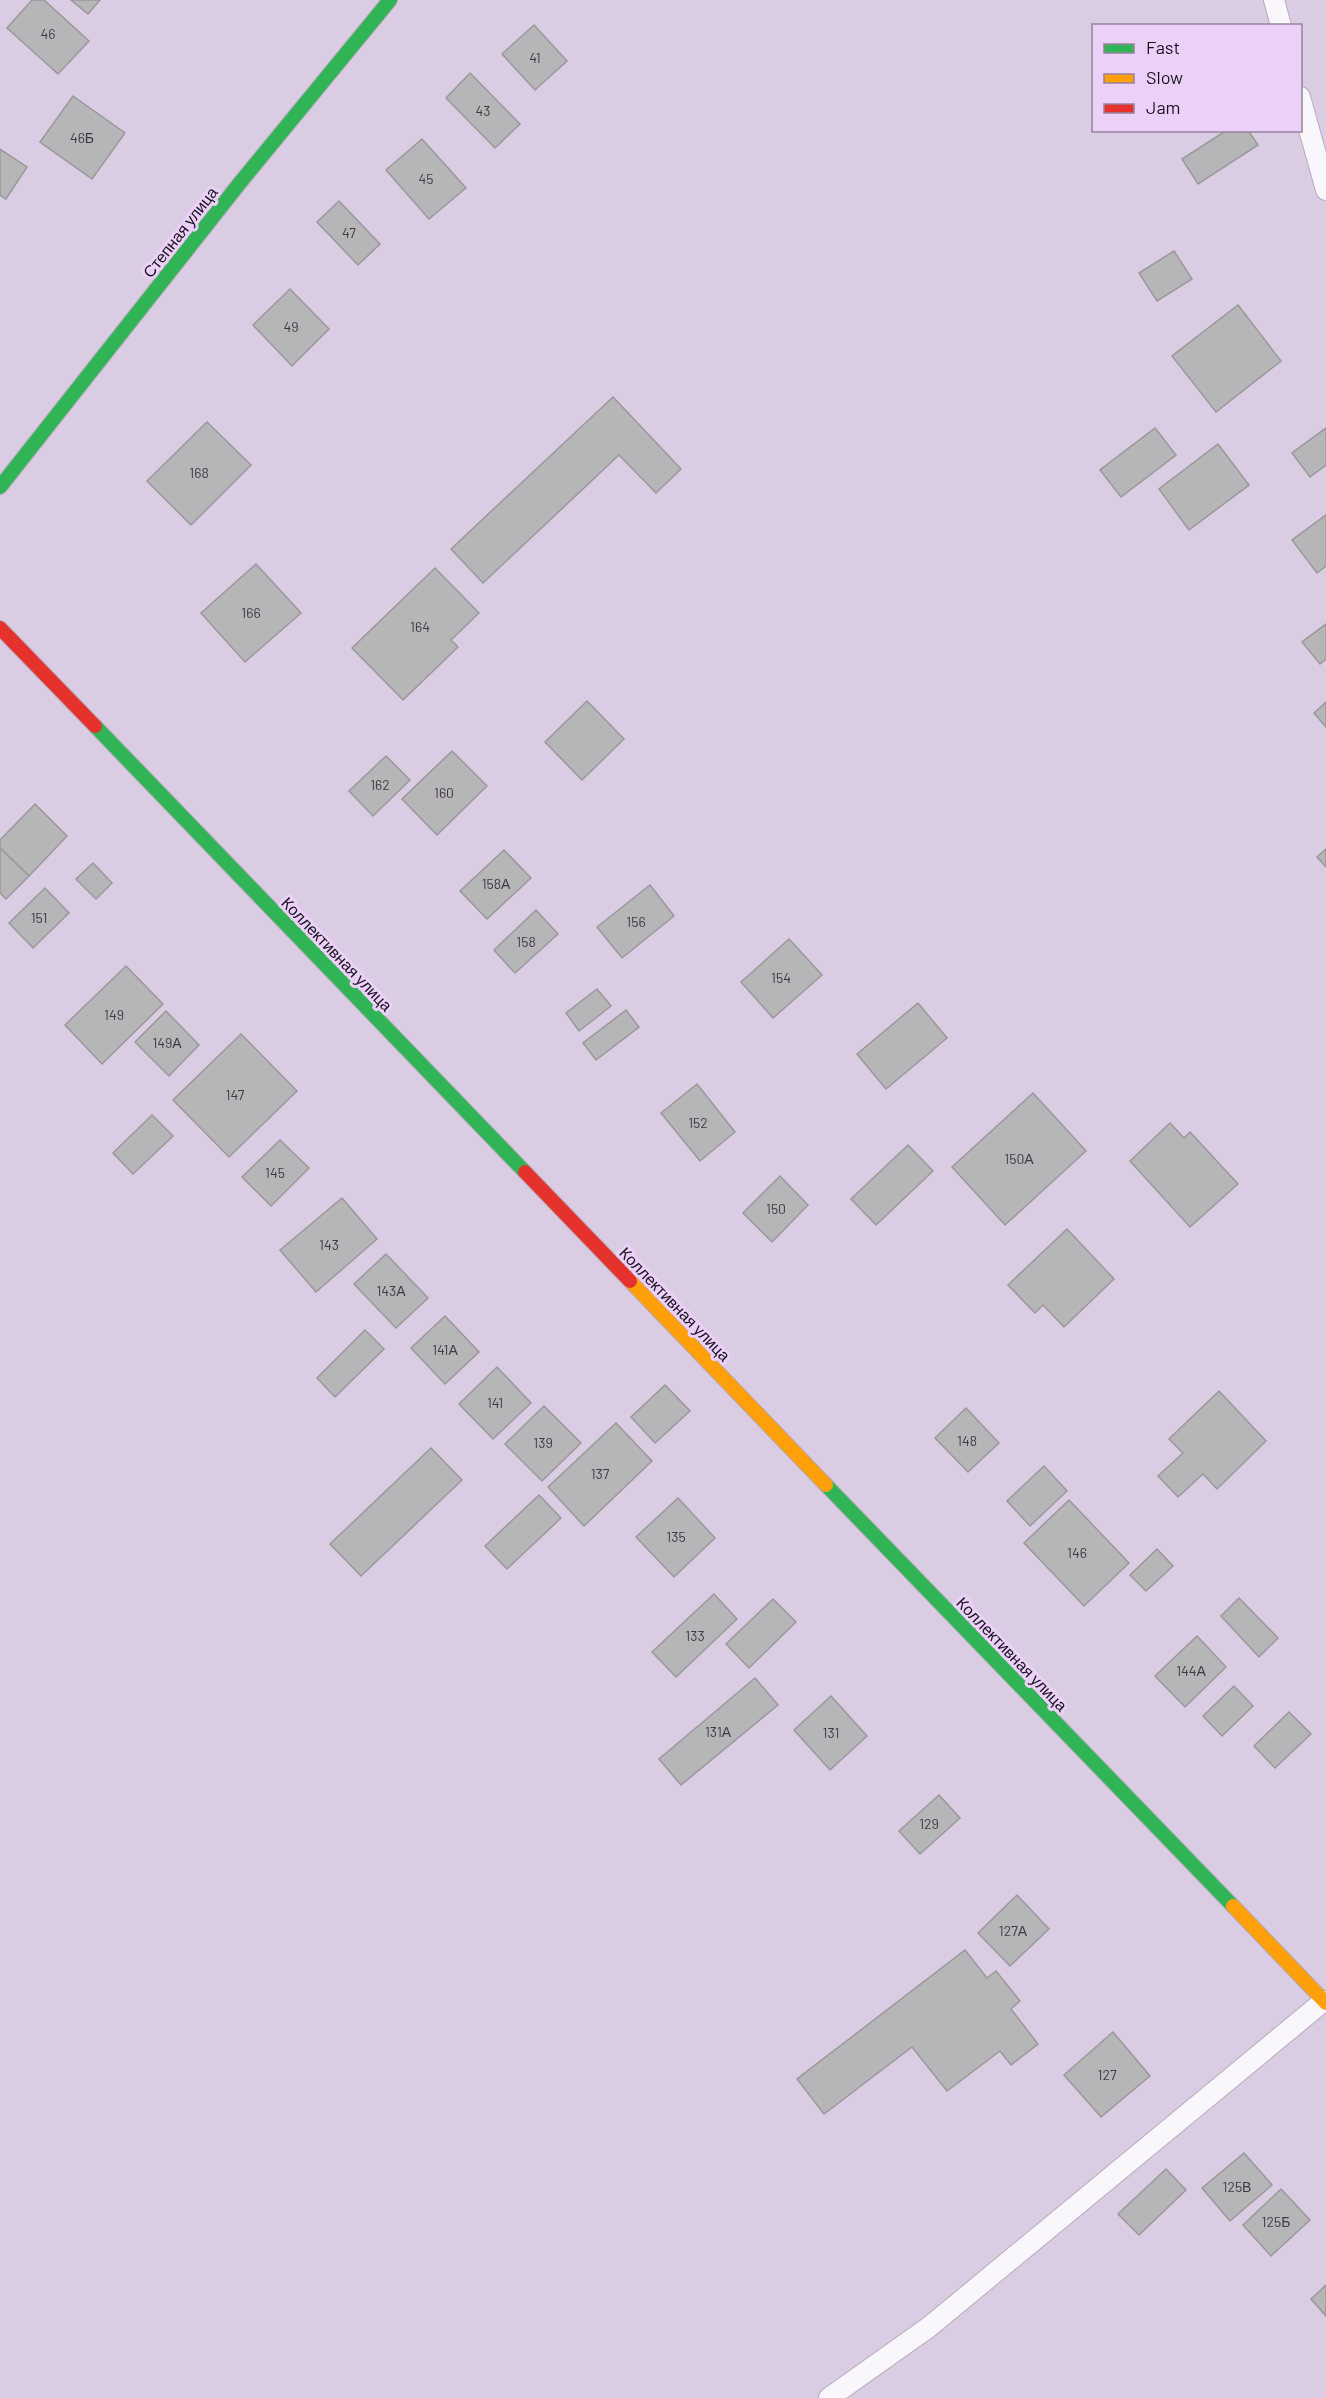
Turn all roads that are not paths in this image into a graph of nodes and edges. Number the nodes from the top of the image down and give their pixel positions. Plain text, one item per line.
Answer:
1 (390, 0) edge
2 (1274, 0) edge
3 (1280, 24) edge
4 (1302, 104) edge
5 (1326, 190) edge
6 (0, 487) edge
7 (0, 628) edge
8 (1325, 2002) edge
9 (829, 2398) edge

1 - 6 street, Степная улица
2 - 3 lane
4 - 5 lane
7 - 8 street, Коллективная улица
8 - 9 lane

